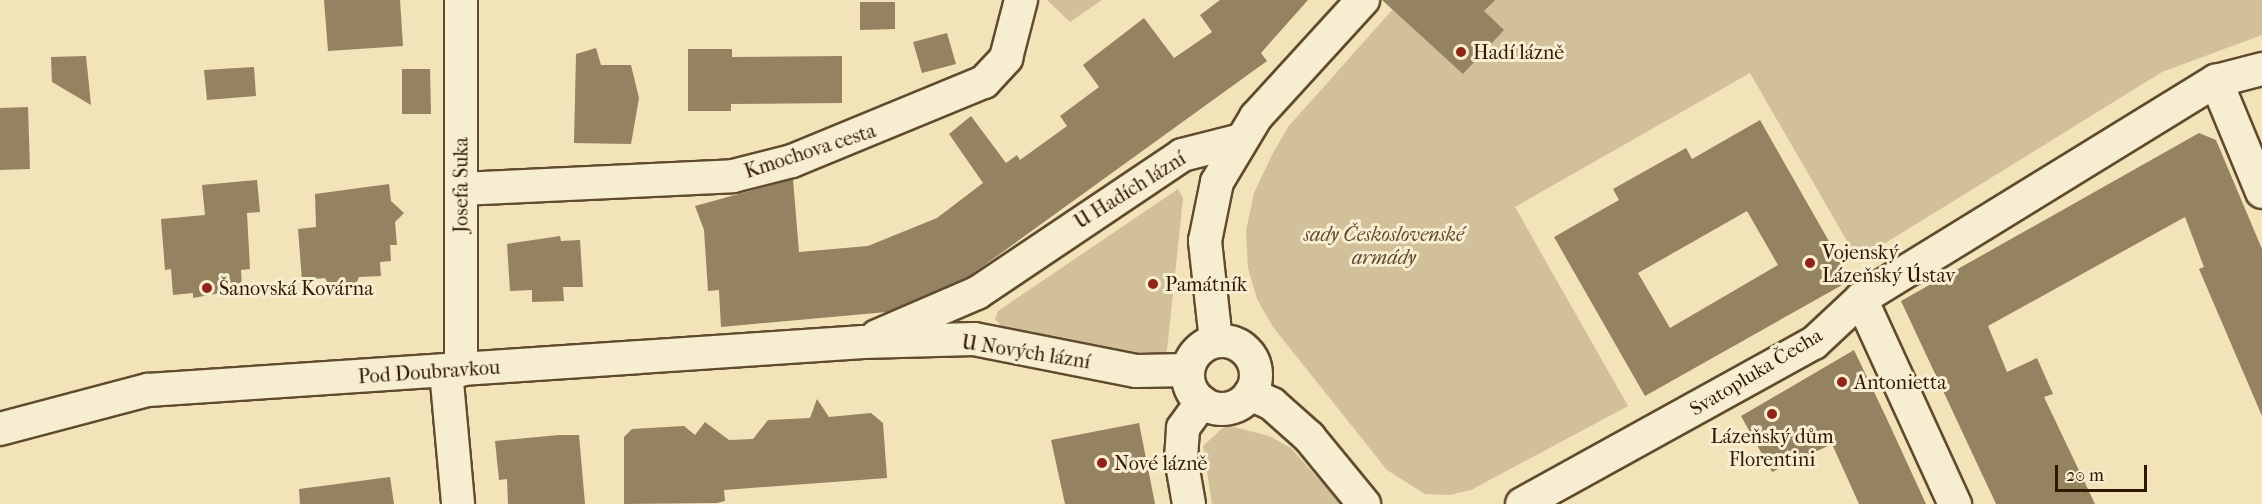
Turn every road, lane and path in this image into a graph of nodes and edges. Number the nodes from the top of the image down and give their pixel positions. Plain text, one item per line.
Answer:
1 (461, 0) edge
2 (1021, 0) edge
3 (1363, 0) edge
4 (2262, 69) edge
5 (2216, 81) junction
6 (1237, 141) junction
7 (461, 189) junction
8 (2262, 192) edge
9 (1861, 299) junction
10 (1216, 341) junction
11 (863, 342) junction
12 (453, 370) junction
13 (1188, 370) junction
14 (1250, 394) junction
15 (1202, 402) junction
16 (0, 429) edge
17 (458, 504) edge
18 (1189, 504) edge
19 (1364, 504) edge
20 (1522, 504) edge
21 (1955, 504) edge

1 - 7 street, Josefa Suka
2 - 7 street, Kmochova cesta
3 - 6 street
4 - 5 street, Svatopluka Čecha
5 - 8 street
5 - 9 street, Svatopluka Čecha
6 - 10 street
6 - 11 street, U Hadích lázní
7 - 12 street, Josefa Suka
9 - 20 street, Svatopluka Čecha
9 - 21 street
10 - 13 street
10 - 14 street
11 - 12 street, Pod Doubravkou
11 - 13 street, U Nových lázní
12 - 16 street, Pod Doubravkou
12 - 17 street, Josefa Suka
13 - 15 street
14 - 15 street
14 - 19 street
15 - 18 street

